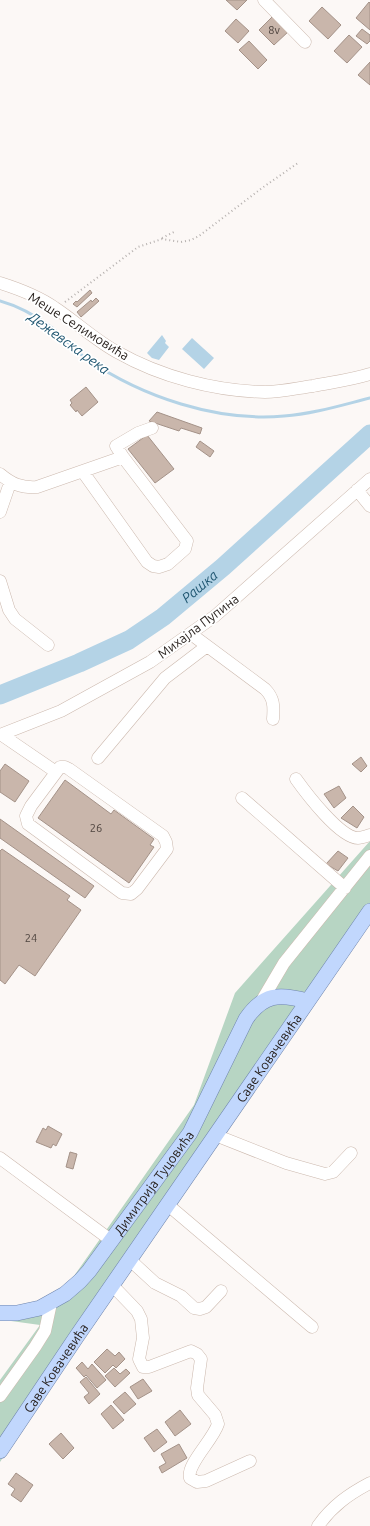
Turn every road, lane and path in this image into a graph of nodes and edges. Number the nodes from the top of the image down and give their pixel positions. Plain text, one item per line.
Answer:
1 (264, 0) edge
2 (305, 42) dead end
3 (298, 163) dead end
4 (174, 232) dead end
5 (162, 239) junction
6 (0, 283) edge
7 (56, 308) junction
8 (370, 374) edge
9 (152, 428) dead end
10 (123, 457) junction
11 (83, 472) junction
12 (0, 474) edge
13 (370, 479) edge
14 (15, 484) junction
15 (357, 490) junction
16 (370, 506) edge
17 (0, 512) edge
18 (0, 581) edge
19 (191, 634) junction
20 (48, 645) dead end
21 (207, 646) junction
22 (273, 719) dead end
23 (1, 735) edge
24 (98, 758) dead end
25 (56, 772) junction
26 (296, 779) dead end
27 (242, 798) dead end
28 (370, 835) edge
29 (370, 856) edge
30 (345, 888) junction
31 (370, 911) edge
32 (307, 1001) junction
33 (261, 1002) junction
34 (215, 1135) junction
35 (351, 1153) dead end
36 (0, 1158) edge
37 (168, 1205) junction
38 (112, 1241) junction
39 (130, 1260) junction
40 (112, 1286) junction
41 (221, 1291) dead end
42 (51, 1303) junction
43 (0, 1313) edge
44 (312, 1327) dead end
45 (0, 1396) edge
46 (0, 1451) edge
47 (250, 1461) dead end
48 (370, 1483) edge
49 (318, 1526) edge

1 - 2 street
3 - 5 path
4 - 5 path
5 - 7 path
6 - 7 street, Меше Селимовића
7 - 8 street, Меше Селимовића
9 - 10 street
10 - 11 street
10 - 11 street
11 - 14 street
12 - 14 street
13 - 15 street, Михајла Пупина
14 - 17 street
15 - 16 street
15 - 19 street, Михајла Пупина
18 - 20 street
19 - 21 street
19 - 23 street, Михајла Пупина
21 - 22 street
21 - 24 street
23 - 25 street
25 - 25 street
26 - 28 street
27 - 30 street
29 - 30 street, Димитрија Туцовића
30 - 33 street, Димитрија Туцовића
31 - 32 main road, Саве Ковачевића
32 - 33 main road
32 - 34 main road, Саве Ковачевића
33 - 38 main road, Димитрија Туцовића
34 - 35 street
34 - 37 main road, Саве Ковачевића
36 - 38 street
37 - 39 main road, Саве Ковачевића
37 - 44 street
38 - 42 main road, Димитрија Туцовића
39 - 40 main road, Саве Ковачевића
39 - 41 street
40 - 46 main road, Саве Ковачевића
40 - 47 street
42 - 43 main road, Димитрија Туцовића
42 - 45 street
48 - 49 street

